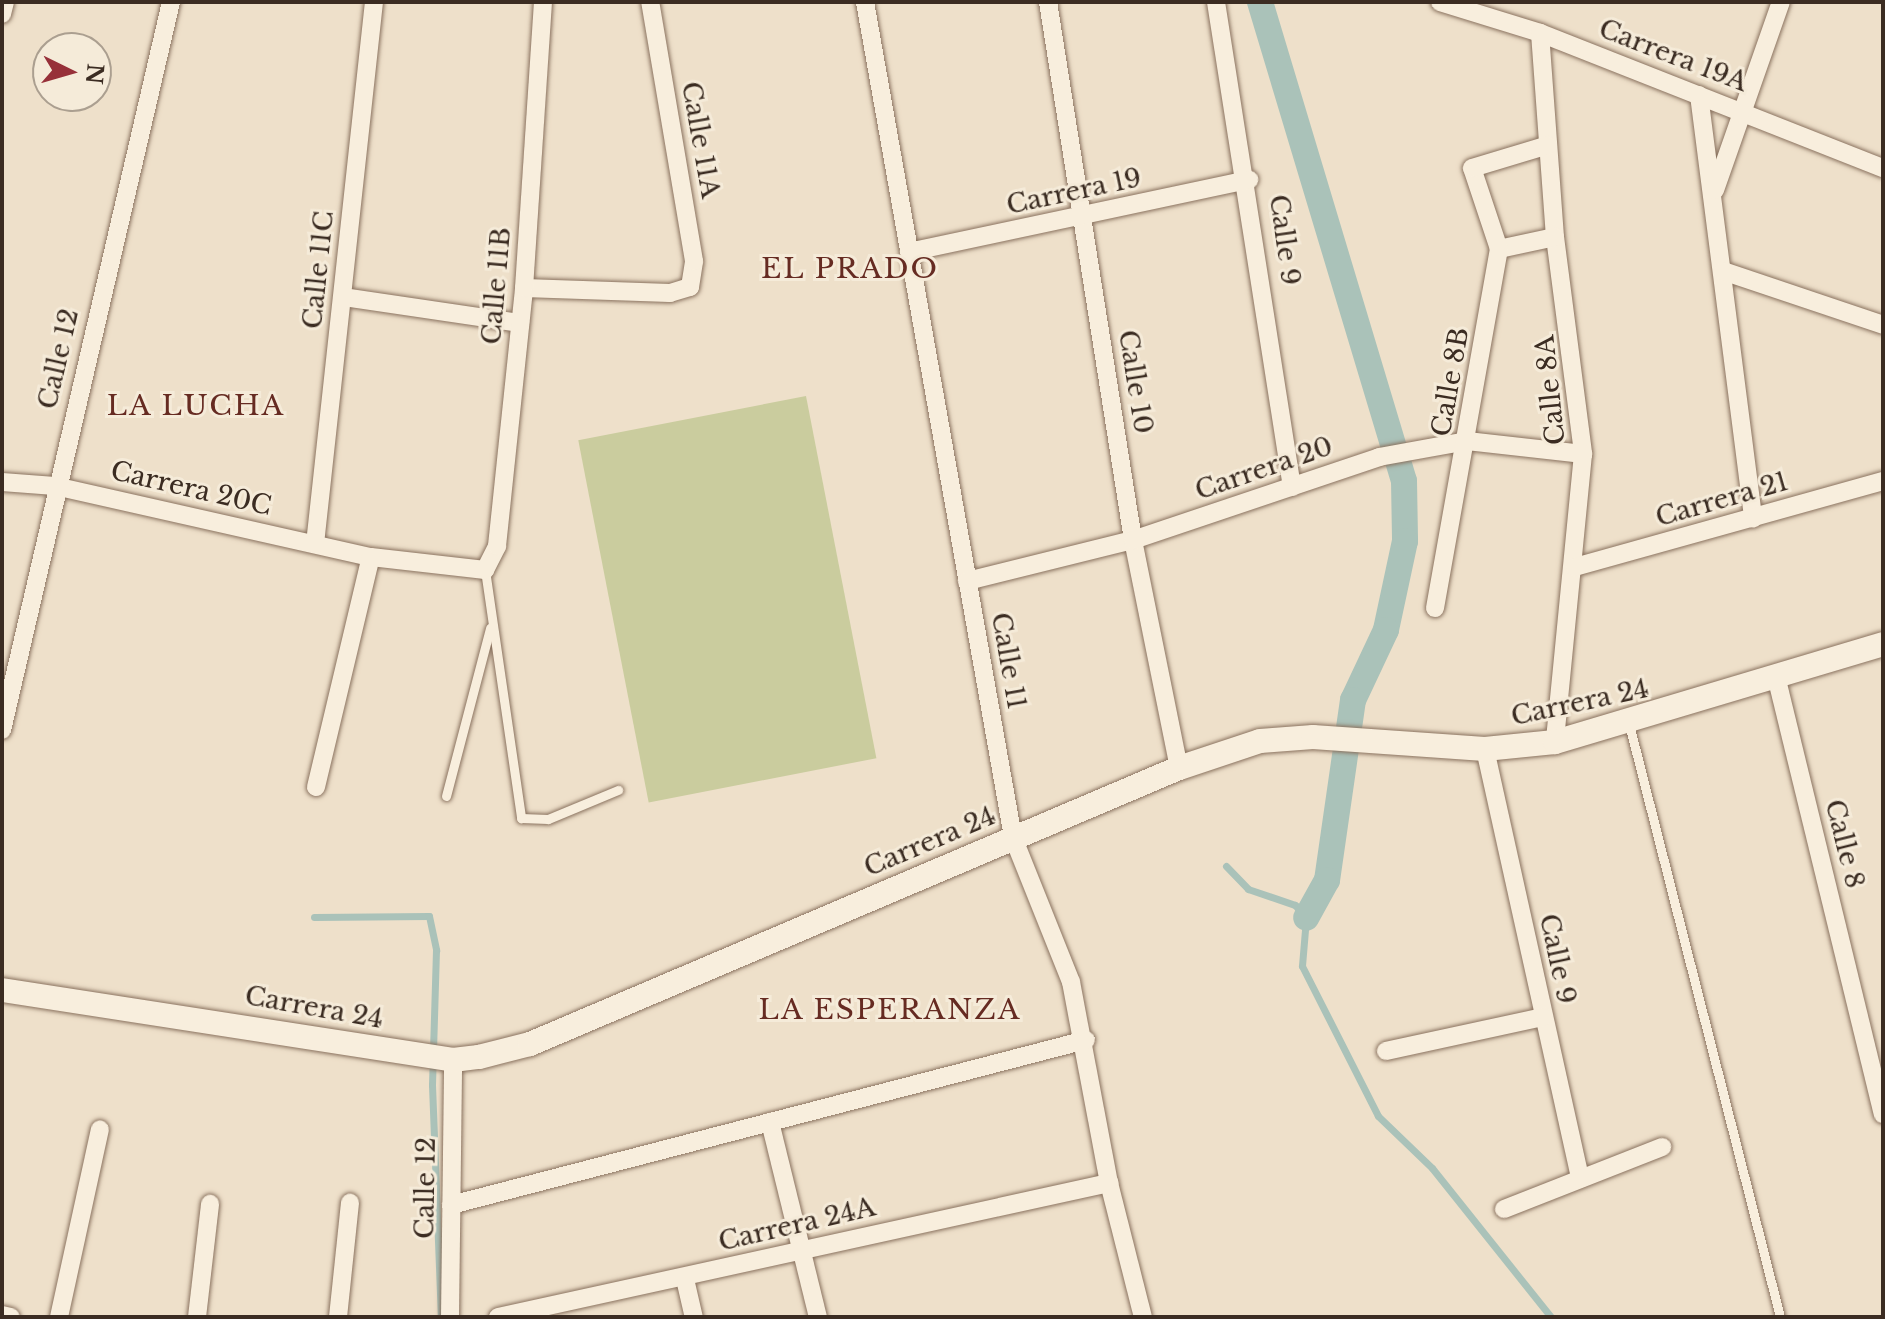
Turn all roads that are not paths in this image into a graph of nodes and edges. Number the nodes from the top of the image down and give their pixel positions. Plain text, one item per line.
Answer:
1 (5, 2) edge
2 (171, 2) edge
3 (374, 2) edge
4 (543, 2) edge
5 (650, 2) edge
6 (865, 2) edge
7 (1048, 2) edge
8 (1216, 2) edge
9 (1440, 2) edge
10 (1781, 2) edge
11 (2, 14) edge
12 (1540, 33) junction
13 (1699, 95) junction
14 (1743, 110) junction
15 (1548, 145) junction
16 (1883, 168) edge
17 (1249, 180) junction
18 (1714, 193) junction
19 (1084, 217) junction
20 (1555, 237) junction
21 (1499, 249) junction
22 (909, 252) junction
23 (1723, 271) junction
24 (524, 288) junction
25 (343, 297) junction
26 (520, 323) junction
27 (1883, 325) edge
28 (1467, 441) junction
29 (1583, 454) junction
30 (1883, 481) edge
31 (2, 482) edge
32 (55, 486) junction
33 (1292, 487) junction
34 (1753, 519) junction
35 (1133, 540) junction
36 (315, 544) junction
37 (371, 557) junction
38 (1575, 567) junction
39 (485, 570) junction
40 (967, 581) junction
41 (1435, 608) dead end
42 (492, 621) junction
43 (1883, 644) edge
44 (1777, 680) junction
45 (1629, 724) junction
46 (2, 730) edge
47 (1555, 742) junction
48 (1485, 749) junction
49 (1179, 768) junction
50 (316, 787) dead end
51 (618, 790) dead end
52 (446, 796) dead end
53 (1013, 837) junction
54 (2, 990) edge
55 (1543, 1017) junction
56 (1086, 1040) junction
57 (1386, 1051) dead end
58 (447, 1059) junction
59 (1883, 1114) edge
60 (770, 1122) junction
61 (100, 1129) dead end
62 (1662, 1147) dead end
63 (1580, 1179) junction
64 (1109, 1183) junction
65 (350, 1203) dead end
66 (210, 1204) dead end
67 (451, 1205) junction
68 (1504, 1209) dead end
69 (802, 1250) junction
70 (685, 1279) junction
71 (2, 1315) edge
72 (1141, 1316) edge
73 (11, 1317) edge
74 (59, 1317) edge
75 (197, 1317) edge
76 (338, 1317) edge
77 (450, 1317) edge
78 (498, 1317) edge
79 (694, 1317) edge
80 (818, 1317) edge
81 (1780, 1317) edge

1 - 11 street
2 - 32 street, Calle 12
3 - 25 street, Calle 11C
4 - 24 street, Calle 11B
5 - 24 street, Calle 11A
6 - 22 street, Calle 11
7 - 19 street, Calle 10
8 - 17 street, Calle 9
9 - 12 street, Carrera 19A
10 - 14 street
12 - 13 street, Carrera 19A
12 - 15 street, Calle 8A
13 - 14 street, Carrera 19A
13 - 18 street
14 - 16 street, Carrera 19A
14 - 18 street
15 - 20 street, Calle 8A
15 - 21 street, Calle 8B
17 - 19 street, Carrera 19
17 - 33 street, Calle 9
18 - 23 street
19 - 22 street, Carrera 19
19 - 35 street, Calle 10
20 - 21 street
20 - 29 street, Calle 8A
21 - 28 street, Calle 8B
22 - 40 street, Calle 11
23 - 27 street
23 - 34 street
24 - 26 street, Calle 11B
25 - 26 street
25 - 36 street, Calle 11C
26 - 39 street, Calle 11B
28 - 29 street, Carrera 20
28 - 33 street, Carrera 20
28 - 41 street, Calle 8B
29 - 38 street, Calle 8A
30 - 34 street, Carrera 21
31 - 32 street
32 - 36 street, Carrera 20C
32 - 46 street, Calle 12
33 - 35 street, Carrera 20
34 - 38 street, Carrera 21
35 - 40 street, Carrera 20
35 - 49 street, Calle 10
36 - 37 street, Carrera 20C
37 - 39 street, Carrera 20C
37 - 50 street
38 - 47 street, Calle 8A
39 - 42 lane
40 - 53 street, Calle 11
42 - 51 lane
42 - 52 lane
43 - 44 street, Carrera 24
44 - 45 street, Carrera 24
44 - 59 street, Calle 8
45 - 47 street, Carrera 24
45 - 81 lane
47 - 48 street, Carrera 24
48 - 49 street, Carrera 24
48 - 55 street, Calle 9
49 - 53 street, Carrera 24
53 - 56 street, Calle 11
53 - 58 street, Carrera 24
54 - 58 street, Carrera 24
55 - 57 street
55 - 63 street, Calle 9
56 - 60 street
56 - 64 street, Calle 11
58 - 67 street, Calle 12
60 - 67 street
60 - 69 street
61 - 74 street
62 - 63 street
63 - 68 street
64 - 69 street, Carrera 24A
64 - 72 street, Calle 11
65 - 76 street
66 - 75 street
67 - 77 street, Calle 12
69 - 70 street, Carrera 24A
69 - 80 street
70 - 78 street, Carrera 24A
70 - 79 street
71 - 73 street

